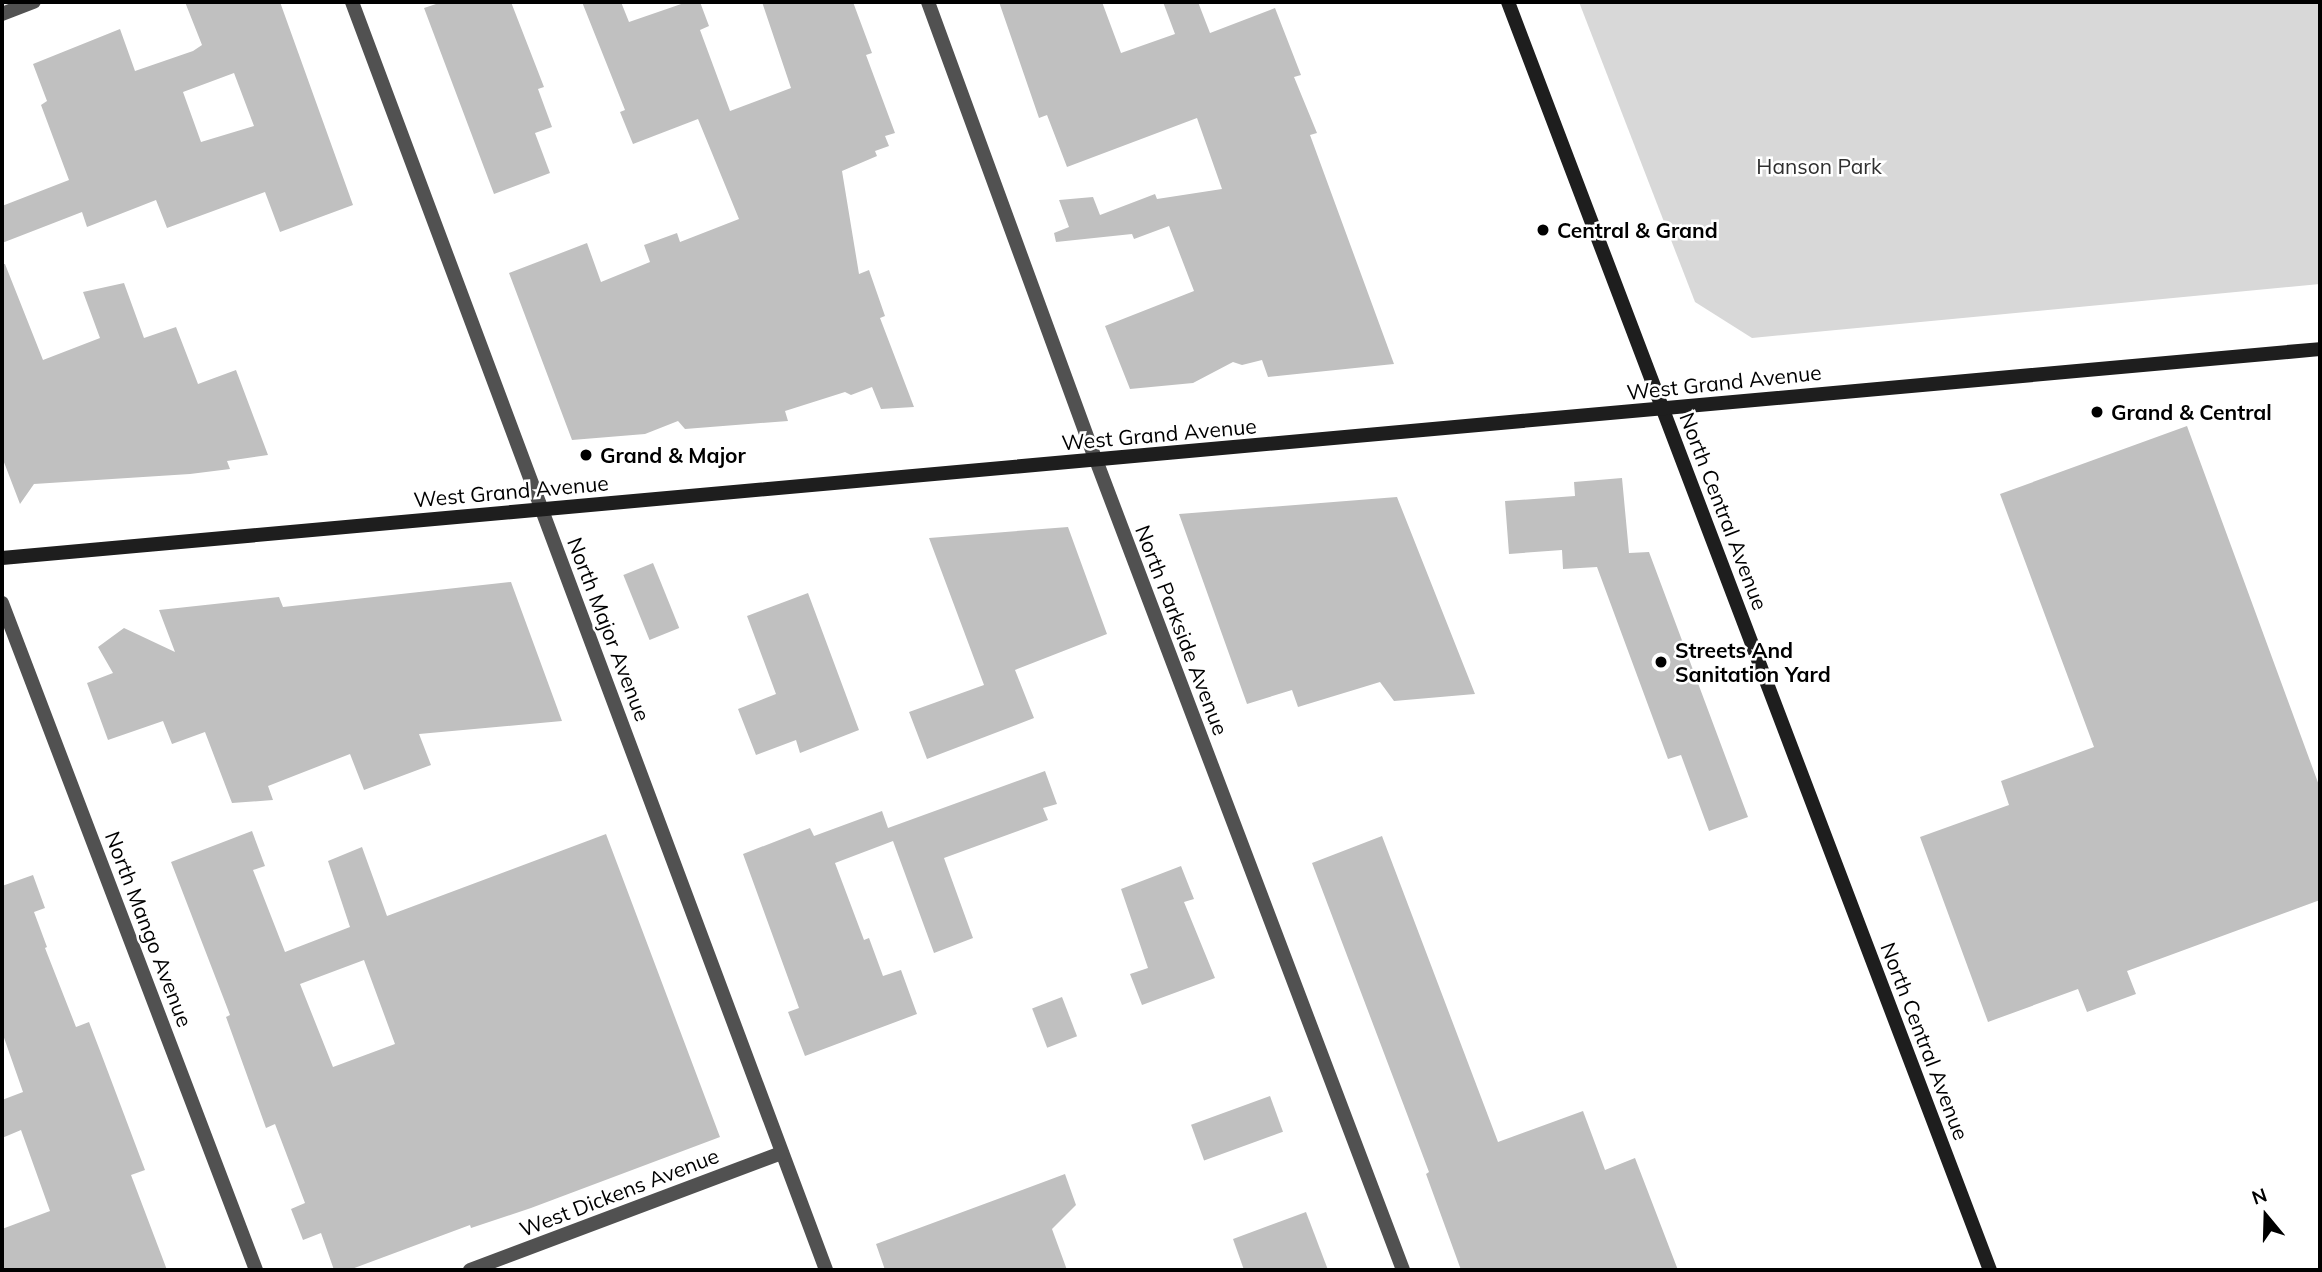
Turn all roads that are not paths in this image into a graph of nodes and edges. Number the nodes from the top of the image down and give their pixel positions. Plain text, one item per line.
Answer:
1 (34, 2) edge
2 (352, 2) edge
3 (928, 2) edge
4 (1508, 2) edge
5 (2, 14) edge
6 (2320, 349) edge
7 (1663, 410) junction
8 (1096, 460) junction
9 (542, 510) junction
10 (2, 558) edge
11 (2, 603) edge
12 (782, 1153) junction
13 (256, 1270) edge
14 (470, 1270) edge
15 (826, 1270) edge
16 (1403, 1270) edge
17 (1990, 1270) edge

1 - 5 street
2 - 9 street, North Major Avenue
3 - 8 street, North Parkside Avenue
4 - 7 main road, North Central Avenue
6 - 7 main road, West Grand Avenue
7 - 8 main road, West Grand Avenue
7 - 17 main road, North Central Avenue
8 - 9 main road, West Grand Avenue
8 - 16 street, North Parkside Avenue
9 - 10 main road, West Grand Avenue
9 - 12 street, North Major Avenue
11 - 13 street, North Mango Avenue
12 - 14 street, West Dickens Avenue
12 - 15 street, North Major Avenue

